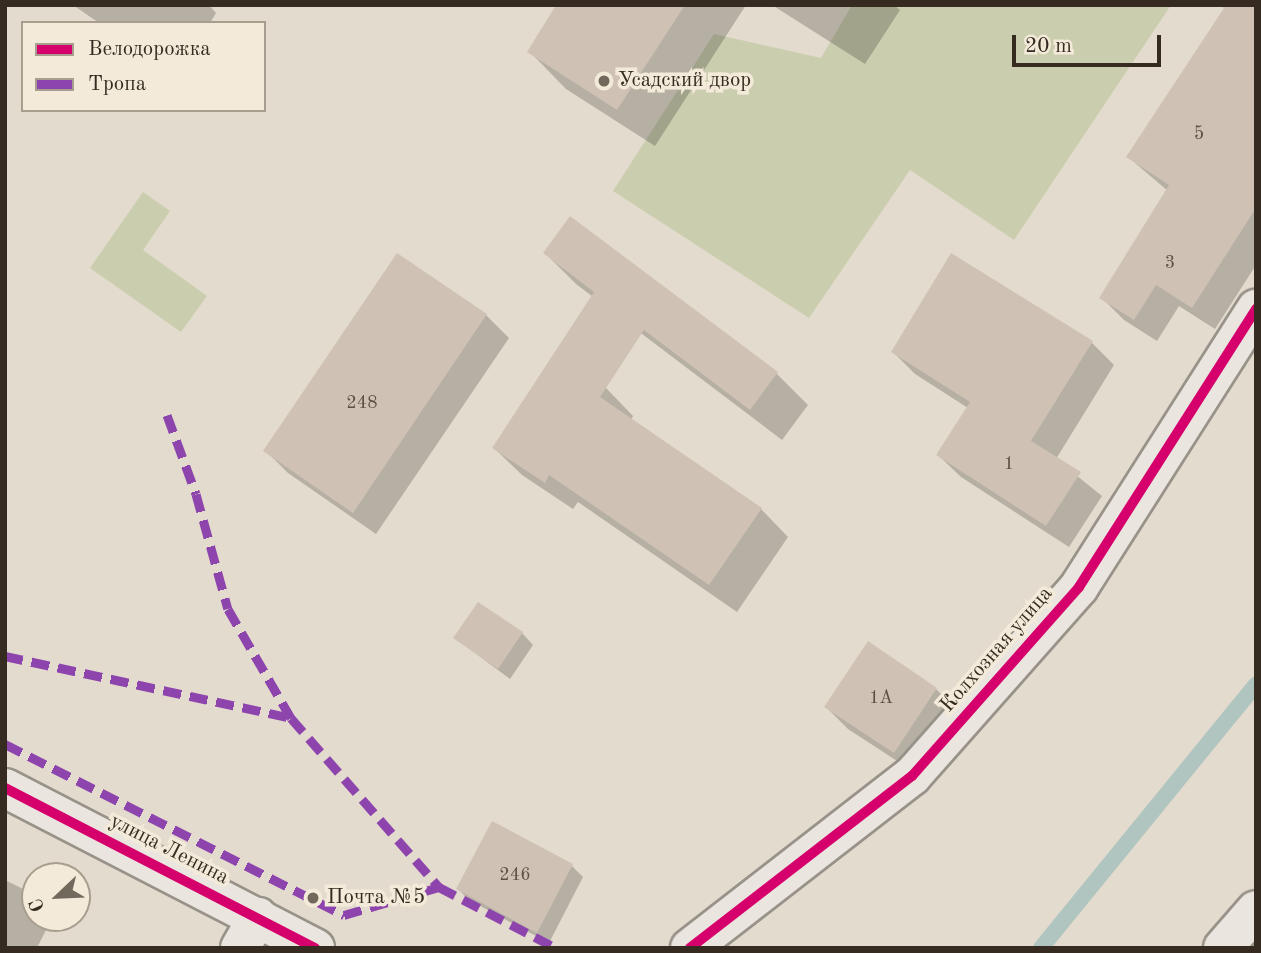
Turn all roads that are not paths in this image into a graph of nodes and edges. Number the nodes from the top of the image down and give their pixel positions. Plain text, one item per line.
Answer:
1 (1256, 309) edge
2 (5, 788) edge
3 (1256, 910) edge
4 (249, 932) edge
5 (315, 948) edge
6 (690, 948) edge
7 (1223, 948) edge

1 - 6 street, Колхозная улица
2 - 4 street, улица Ленина
3 - 7 street
4 - 5 street, улица Ленина

